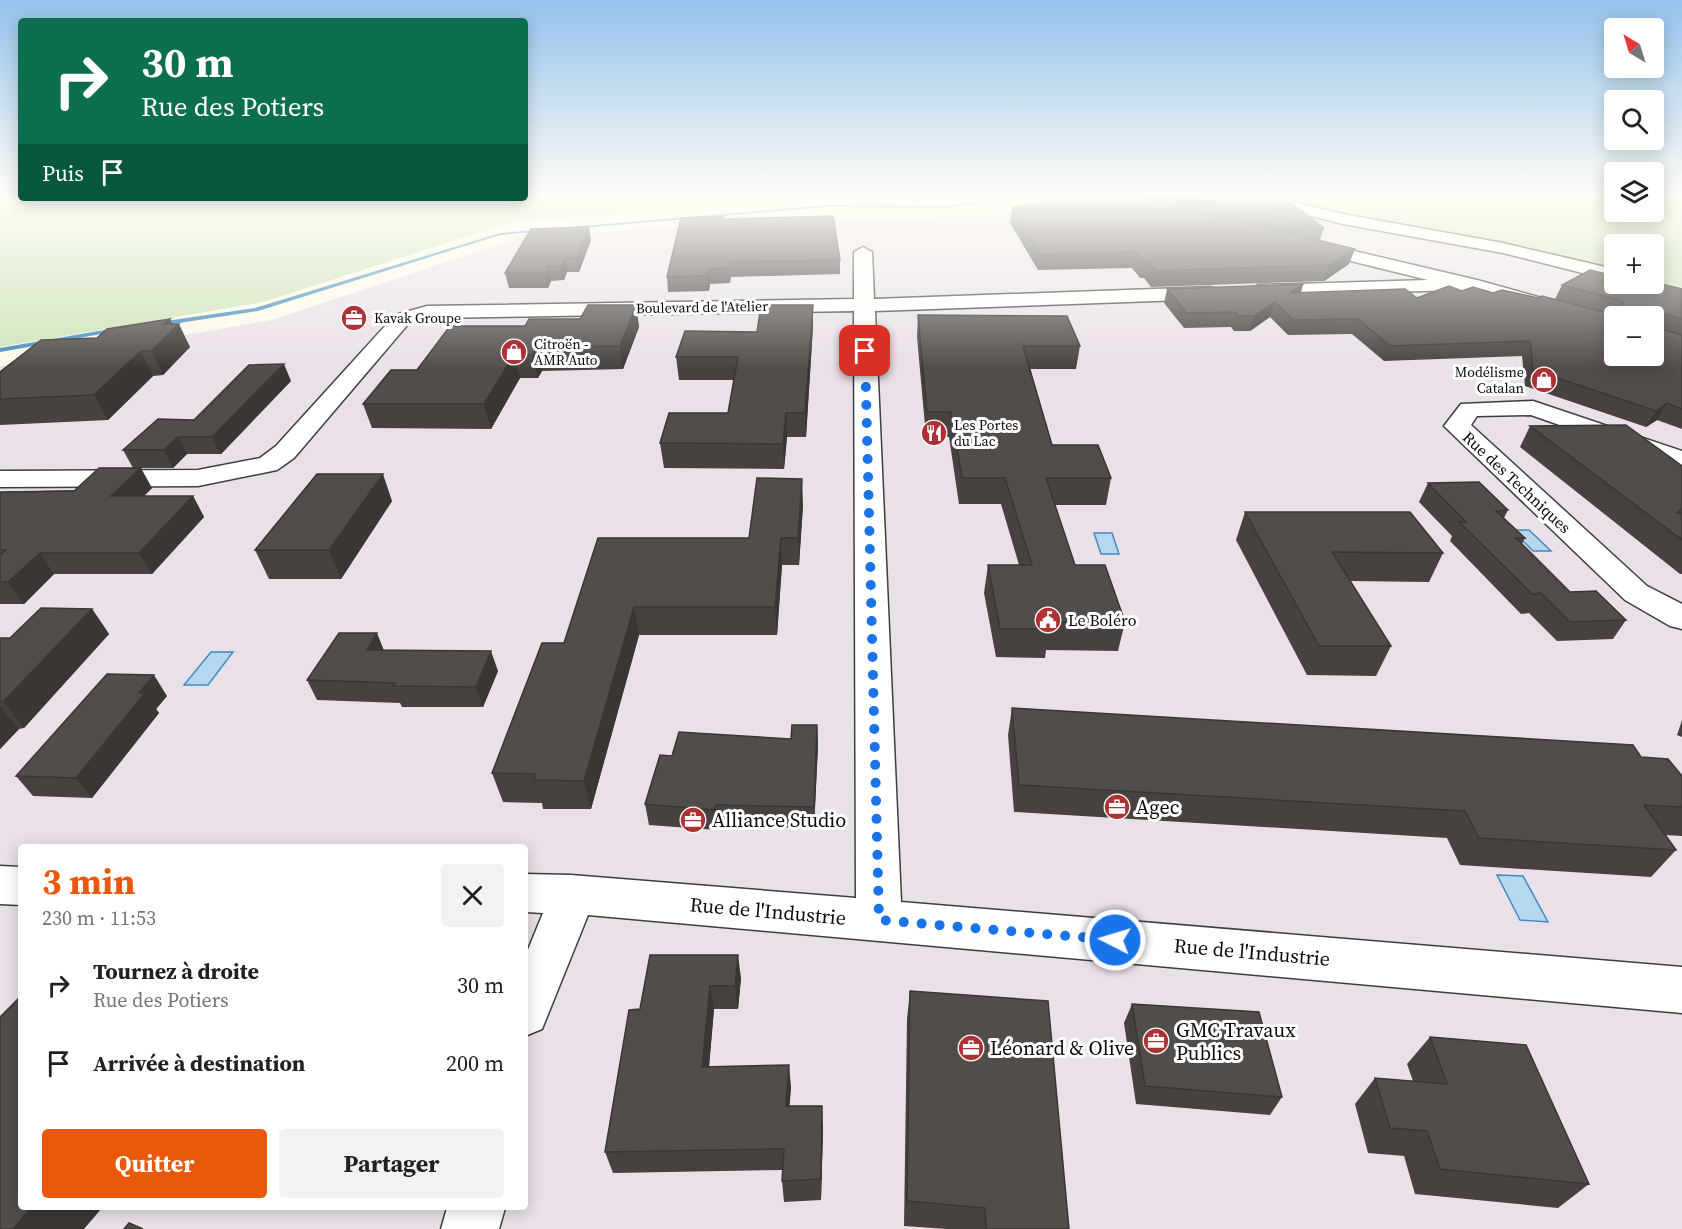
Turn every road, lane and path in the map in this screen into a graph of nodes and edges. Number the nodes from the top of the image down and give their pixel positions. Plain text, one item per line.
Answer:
1 (863, 254) edge
2 (1348, 254) edge
3 (1529, 254) edge
4 (1604, 273) edge
5 (1470, 284) junction
6 (864, 305) junction
7 (1604, 322) edge
8 (1682, 460) edge
9 (0, 479) edge
10 (1682, 618) edge
11 (0, 885) edge
12 (18, 886) edge
13 (528, 892) edge
14 (571, 894) junction
15 (879, 920) junction
16 (1682, 990) edge
17 (528, 1005) edge
18 (475, 1210) edge
19 (470, 1229) edge

1 - 6 street
2 - 5 street
3 - 4 street
5 - 6 street, Boulevard de l'Atelier
5 - 7 street
6 - 9 street, Boulevard de l'Atelier
6 - 15 street
8 - 10 street, Rue des Techniques
11 - 12 street
13 - 14 street, Rue de l'Industrie
14 - 15 street, Rue de l'Industrie
14 - 17 street
15 - 16 street, Rue de l'Industrie
18 - 19 street

